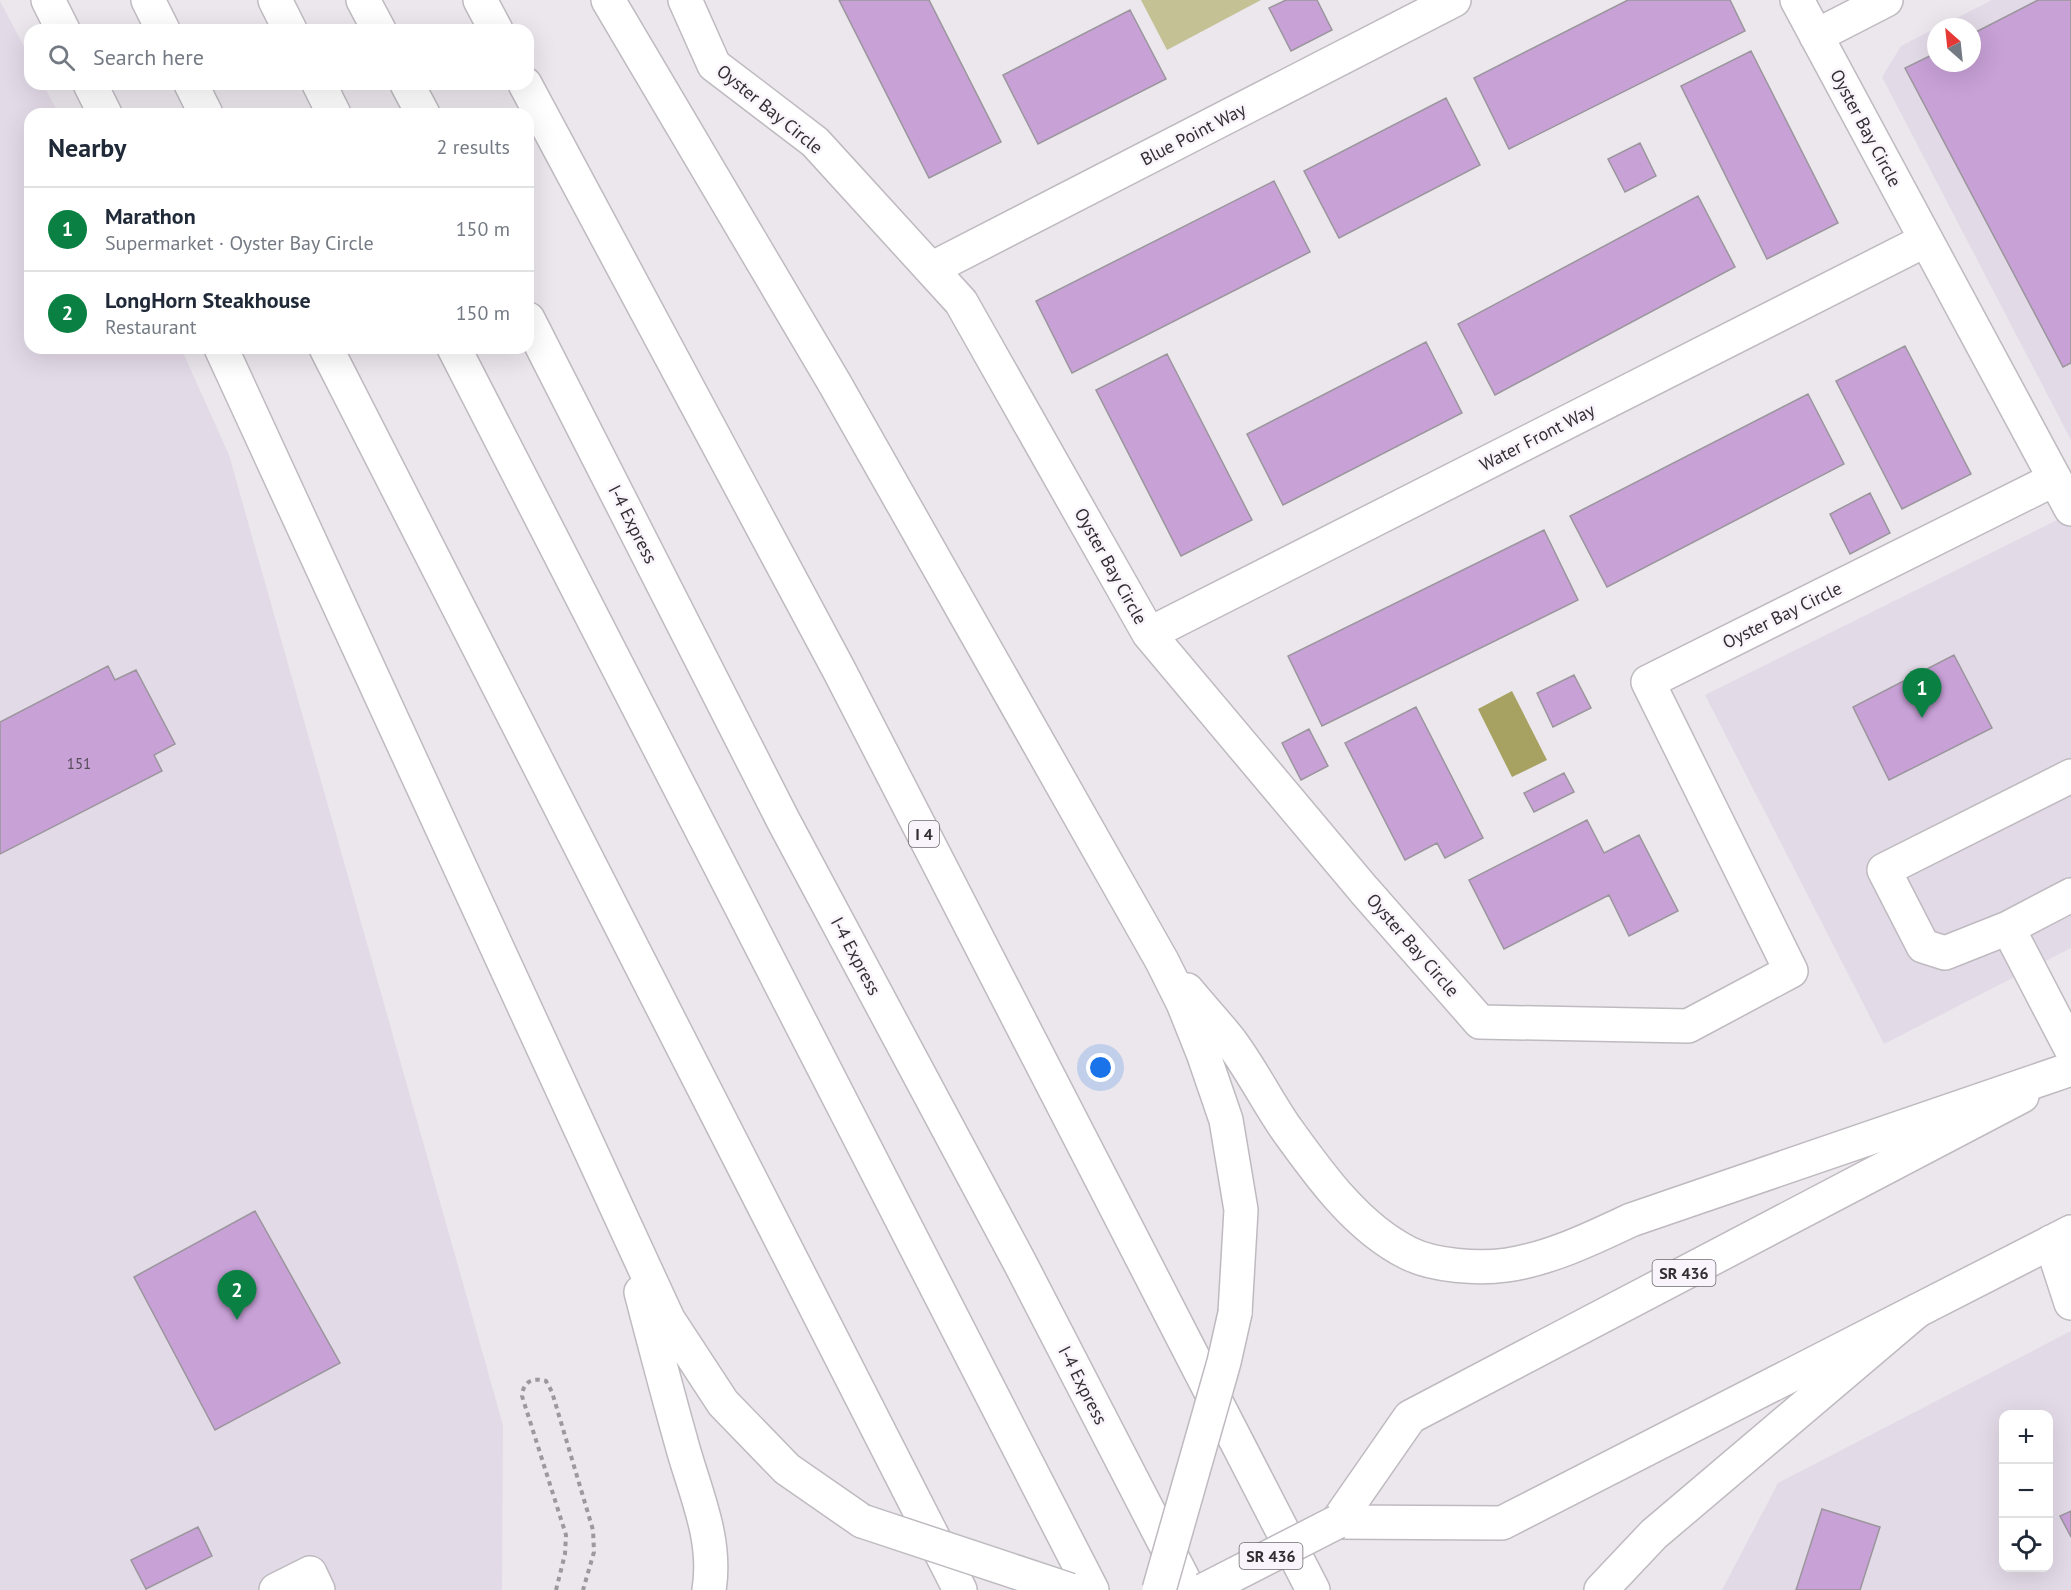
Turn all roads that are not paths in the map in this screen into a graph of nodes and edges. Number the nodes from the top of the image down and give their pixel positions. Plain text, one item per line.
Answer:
1 (48, 0) edge
2 (148, 0) edge
3 (275, 0) edge
4 (363, 0) edge
5 (480, 0) edge
6 (608, 0) edge
7 (685, 0) edge
8 (1454, 0) edge
9 (1797, 0) edge
10 (1886, 0) edge
11 (60, 24) edge
12 (160, 24) edge
13 (287, 24) edge
14 (376, 24) edge
15 (493, 24) edge
16 (1816, 36) junction
17 (93, 90) edge
18 (194, 90) edge
19 (322, 90) edge
20 (410, 90) edge
21 (528, 90) edge
22 (102, 108) edge
23 (203, 108) edge
24 (331, 108) edge
25 (420, 108) edge
26 (1926, 240) junction
27 (931, 269) junction
28 (534, 331) edge
29 (224, 354) edge
30 (329, 354) edge
31 (457, 354) edge
32 (2055, 479) junction
33 (2071, 510) edge
34 (1149, 633) junction
35 (2071, 776) edge
36 (2071, 895) edge
37 (2008, 928) junction
38 (1162, 961) junction
39 (2071, 1049) edge
40 (2071, 1069) edge
41 (620, 1212) junction
42 (2061, 1237) edge
43 (2071, 1303) edge
44 (1917, 1311) junction
45 (1337, 1522) junction
46 (276, 1590) edge
47 (318, 1590) edge
48 (709, 1590) edge
49 (960, 1590) edge
50 (1070, 1590) edge
51 (1092, 1590) edge
52 (1159, 1590) edge
53 (1189, 1590) edge
54 (1204, 1590) edge
55 (1313, 1590) edge
56 (1600, 1590) edge

1 - 11 main road
2 - 12 main road
3 - 13 main road
4 - 14 main road
5 - 15 main road
6 - 38 main road
7 - 27 main road, Oyster Bay Circle
8 - 27 main road, Blue Point Way
9 - 16 main road, Oyster Bay Circle
10 - 16 main road
16 - 26 main road, Oyster Bay Circle
17 - 22 main road
18 - 23 main road
19 - 24 main road
20 - 25 main road
21 - 55 main road, I 4
26 - 32 main road, Oyster Bay Circle
26 - 34 main road, Water Front Way
27 - 34 main road, Oyster Bay Circle
28 - 53 main road, I-4 Express
29 - 41 main road
30 - 49 main road
31 - 51 main road
32 - 33 main road, Oyster Bay Circle
32 - 34 main road, Oyster Bay Circle
35 - 37 main road
36 - 37 main road
37 - 39 main road
38 - 40 main road
38 - 52 main road, bridge
40 - 45 main road, SR 436
41 - 48 main road
41 - 50 main road, bridge
42 - 43 main road
42 - 44 main road, SR 436
44 - 45 main road, SR 436
44 - 56 main road
45 - 54 main road, SR 436, bridge
46 - 47 main road

